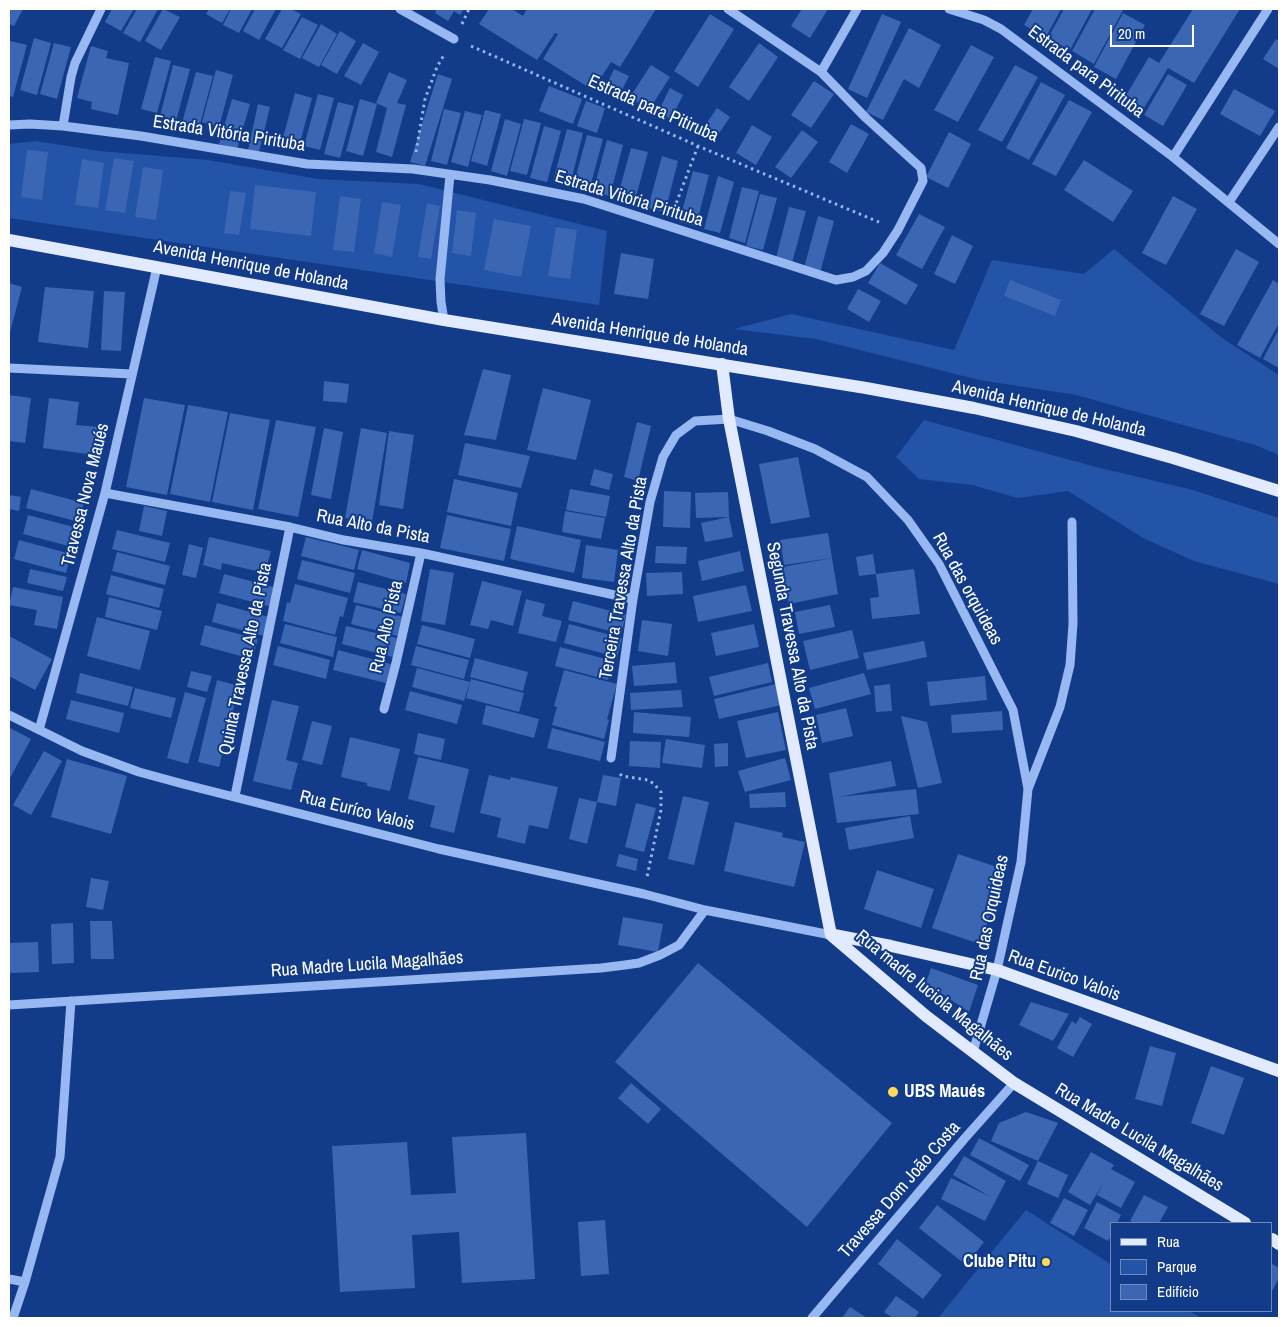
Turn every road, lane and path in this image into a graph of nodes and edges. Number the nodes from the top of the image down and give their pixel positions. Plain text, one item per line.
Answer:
1 (101, 9) edge
2 (400, 9) edge
3 (728, 9) edge
4 (857, 9) edge
5 (949, 9) edge
6 (1268, 9) edge
7 (454, 39) junction
8 (821, 72) junction
9 (9, 125) edge
10 (63, 126) junction
11 (1279, 126) edge
12 (698, 146) junction
13 (1173, 156) junction
14 (413, 170) junction
15 (450, 175) junction
16 (1229, 202) junction
17 (667, 227) junction
18 (898, 230) junction
19 (9, 240) edge
20 (1279, 244) edge
21 (157, 267) junction
22 (444, 320) junction
23 (722, 364) junction
24 (9, 368) edge
25 (132, 374) junction
26 (729, 419) junction
27 (1279, 491) edge
28 (105, 493) junction
29 (1072, 522) dead end
30 (290, 527) junction
31 (421, 553) junction
32 (633, 599) junction
33 (384, 709) dead end
34 (9, 715) edge
35 (40, 730) junction
36 (611, 758) joint
37 (1028, 789) junction
38 (235, 796) junction
39 (644, 894) junction
40 (705, 910) junction
41 (831, 935) junction
42 (998, 970) junction
43 (71, 1001) junction
44 (9, 1005) edge
45 (973, 1052) junction
46 (1279, 1071) edge
47 (1014, 1083) junction
48 (1244, 1222) edge
49 (9, 1279) edge
50 (25, 1282) junction
51 (13, 1318) edge
52 (812, 1318) edge

1 - 10 street
2 - 7 street
3 - 8 street, Estrada Vitória Pirituba
4 - 8 street
5 - 13 street, Estrada para Pirituba
6 - 13 street
7 - 12 path, Estrada para Pitiruba
7 - 14 path
8 - 18 street, Estrada Vitória Pirituba
9 - 10 street, Estrada Vitória Pirituba
10 - 14 street, Estrada Vitória Pirituba
11 - 16 street
12 - 17 path
12 - 18 path, Estrada para Pitiruba
13 - 16 street, Estrada para Pirituba
14 - 15 street, Estrada Vitória Pirituba
15 - 17 street, Estrada Vitória Pirituba
15 - 22 street
16 - 20 street, Estrada para Pirituba
17 - 18 street, Estrada Vitória Pirituba
19 - 21 main road, Avenida Henrique de Holanda
21 - 22 main road, Avenida Henrique de Holanda
21 - 25 street, Travessa Nova Maués
22 - 23 main road, Avenida Henrique de Holanda
23 - 26 main road, Segunda Travessa Alto da Pista
23 - 27 main road, Avenida Henrique de Holanda
24 - 25 street
25 - 28 street, Travessa Nova Maués
26 - 32 street, Terceira Travessa Alto da Pista
26 - 37 street, Rua das orquideas
26 - 41 main road, Segunda Travessa Alto da Pista
28 - 30 street, Rua Alto da Pista
28 - 35 street, Travessa Nova Maués
29 - 37 street
30 - 31 street, Rua Alto da Pista
30 - 38 street, Quinta Travessa Alto da Pista
31 - 32 street, Rua Alto da Pista
31 - 33 street, Rua Alto Pista
32 - 36 street, Terceira Travessa Alto da Pista
34 - 35 street, Rua Euríco Valois
35 - 38 street, Rua Euríco Valois
36 - 39 path
37 - 42 street, Rua das Orquideas
38 - 39 street, Rua Euríco Valois
39 - 40 street, Rua Euríco Valois
40 - 41 street, Rua Euríco Valois
40 - 43 street, Rua Madre Lucila Magalhães
41 - 42 main road, Rua Eurico Valois
41 - 45 main road, Rua madre luciola Magalhães
42 - 45 street, Rua das Orquideas
42 - 46 main road, Rua Eurico Valois
43 - 44 street, Rua Madre Lucila Magalhães
43 - 50 street
45 - 47 main road, Rua madre luciola Magalhães
47 - 48 main road, Rua Madre Lucila Magalhães
47 - 52 street, Travessa Dom João Costa
49 - 50 street
50 - 51 street

